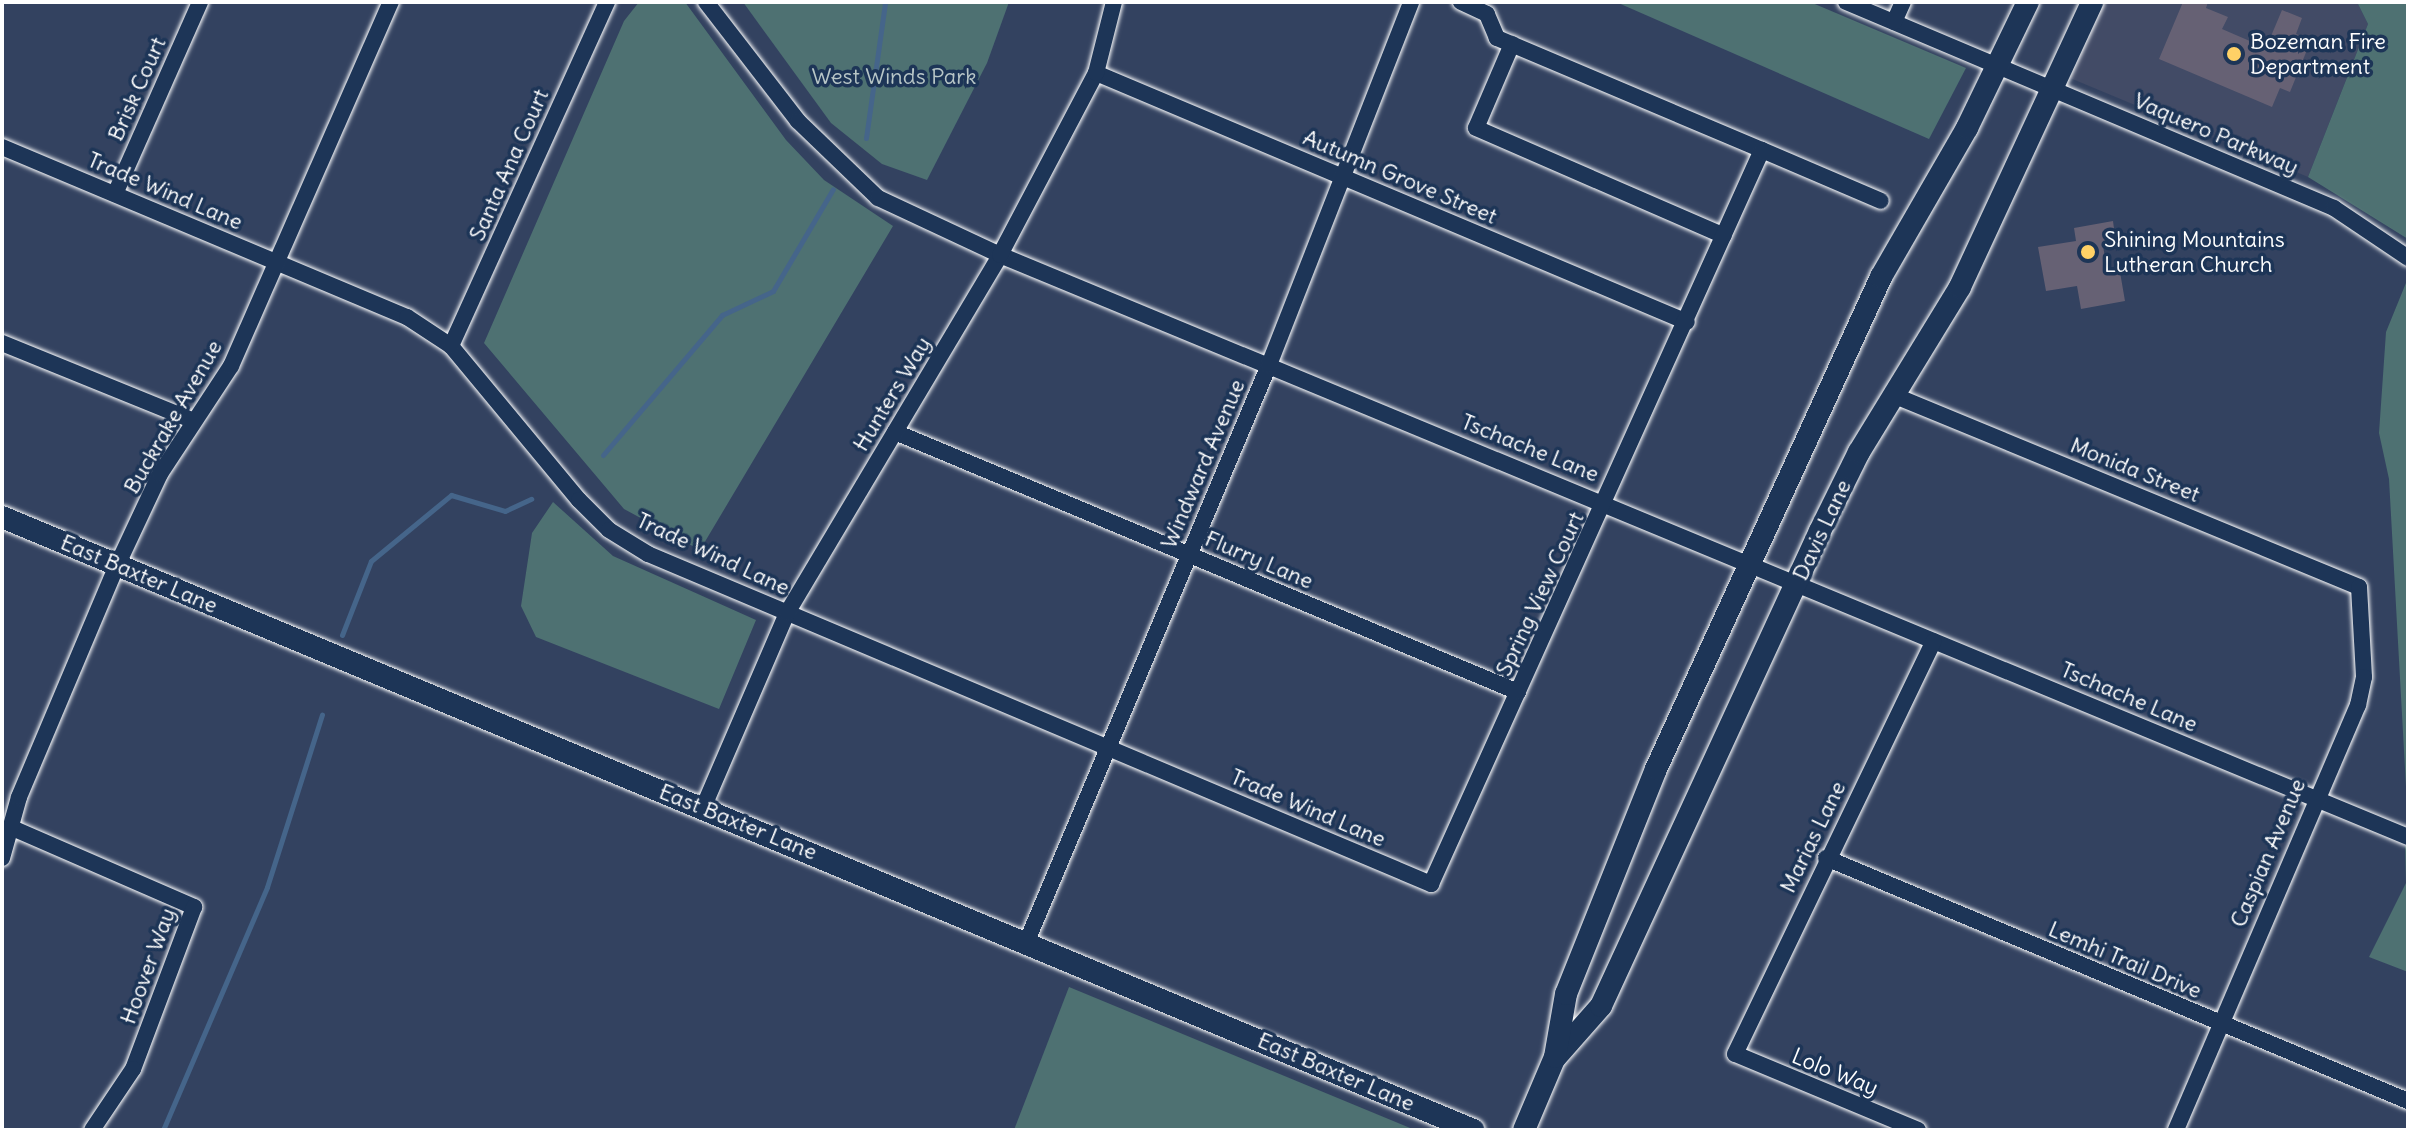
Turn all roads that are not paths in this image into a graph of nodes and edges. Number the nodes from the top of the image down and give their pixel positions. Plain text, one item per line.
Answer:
1 (200, 2) edge
2 (391, 2) edge
3 (607, 2) edge
4 (706, 2) edge
5 (1114, 2) edge
6 (1411, 2) edge
7 (1461, 2) edge
8 (1846, 2) edge
9 (1903, 2) edge
10 (2028, 2) edge
11 (2092, 2) edge
12 (1894, 22) junction
13 (1512, 44) junction
14 (1998, 66) junction
15 (1096, 73) junction
16 (2052, 89) junction
17 (2, 147) edge
18 (1762, 150) junction
19 (1343, 177) junction
20 (115, 194) junction
21 (1881, 201) dead end
22 (1724, 236) junction
23 (1000, 255) junction
24 (2408, 258) edge
25 (278, 262) junction
26 (1687, 322) junction
27 (2, 343) edge
28 (451, 346) junction
29 (1269, 365) junction
30 (1893, 395) junction
31 (194, 421) junction
32 (895, 432) junction
33 (1606, 503) junction
34 (2, 517) edge
35 (1189, 555) junction
36 (1753, 564) junction
37 (119, 566) junction
38 (1797, 582) junction
39 (2359, 587) joint
40 (787, 613) junction
41 (1934, 641) junction
42 (1518, 692) junction
43 (1108, 748) junction
44 (2314, 798) junction
45 (703, 808) junction
46 (10, 827) junction
47 (2408, 837) edge
48 (2, 858) edge
49 (1826, 858) junction
50 (1431, 884) joint
51 (1027, 941) junction
52 (2222, 1024) junction
53 (1735, 1054) joint
54 (1555, 1057) junction
55 (2408, 1101) edge
56 (92, 1130) edge
57 (1473, 1130) edge
58 (1524, 1130) edge
59 (1918, 1130) edge
60 (2176, 1130) edge

1 - 20 street, Brisk Court
2 - 25 street, Buckrake Avenue
3 - 28 street, Santa Ana Court
4 - 23 street, Tschache Lane
5 - 15 street, Hunters Way
6 - 19 street, Windward Avenue
7 - 13 street
8 - 12 street, Vaquero Parkway
9 - 12 street
10 - 14 main road, Davis Lane
11 - 16 main road, Davis Lane
12 - 14 street, Vaquero Parkway
13 - 18 street
13 - 22 street
14 - 16 street, Vaquero Parkway
14 - 36 main road, Davis Lane
15 - 19 street, Autumn Grove Street
15 - 23 street, Hunters Way
16 - 24 street, Vaquero Parkway
16 - 30 main road, Davis Lane
17 - 20 street, Trade Wind Lane
18 - 21 street
18 - 22 street, Spring View Court
19 - 26 street, Autumn Grove Street
19 - 29 street, Windward Avenue
20 - 25 street, Trade Wind Lane
22 - 26 street, Spring View Court
23 - 29 street, Tschache Lane
23 - 32 street, Hunters Way
25 - 28 street, Trade Wind Lane
25 - 31 street, Buckrake Avenue
26 - 33 street, Spring View Court
27 - 31 street
28 - 40 street, Trade Wind Lane
29 - 33 street, Tschache Lane
29 - 35 street, Windward Avenue
30 - 38 main road, Davis Lane
30 - 39 street, Monida Street
31 - 37 street, Buckrake Avenue
32 - 35 street, Flurry Lane
32 - 40 street, Hunters Way
33 - 36 street, Tschache Lane
33 - 42 street, Spring View Court
34 - 37 main road, East Baxter Lane
35 - 42 street, Flurry Lane
35 - 43 street, Windward Avenue
36 - 38 street, Tschache Lane
36 - 54 main road, Davis Lane
37 - 45 main road, East Baxter Lane
37 - 46 street, Buckrake Avenue
38 - 41 street, Tschache Lane
38 - 54 main road, Davis Lane
39 - 44 street, Caspian Avenue
40 - 43 street, Trade Wind Lane
40 - 45 street, Hunters Way
41 - 44 street, Tschache Lane
41 - 49 street, Marias Lane
42 - 50 street, Spring View Court
43 - 50 street, Trade Wind Lane
43 - 51 street, Windward Avenue
44 - 47 street, Tschache Lane
44 - 52 street, Caspian Avenue
45 - 51 main road, East Baxter Lane
46 - 48 street, Buckrake Avenue
46 - 56 street, Hoover Way
49 - 52 street, Lemhi Trail Drive
49 - 53 street, Marias Lane
51 - 57 main road, East Baxter Lane
52 - 55 street, Lemhi Trail Drive
52 - 60 street, Caspian Avenue
53 - 59 street, Lolo Way
54 - 58 main road, Davis Lane

